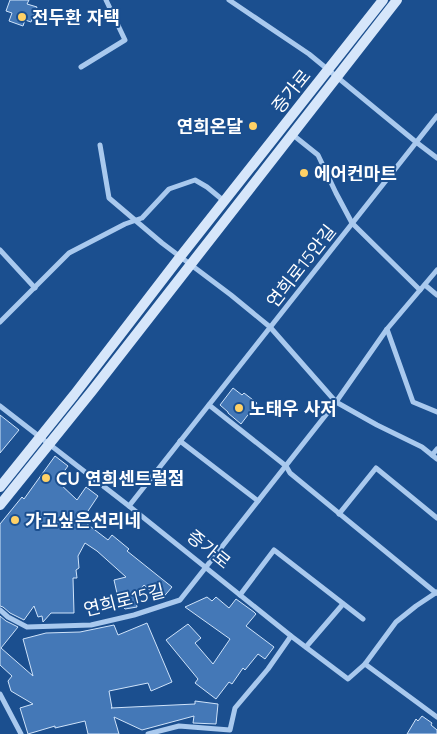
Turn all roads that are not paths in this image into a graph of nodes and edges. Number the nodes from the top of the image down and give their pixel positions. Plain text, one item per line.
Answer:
1 (106, 0) edge
2 (229, 0) edge
3 (240, 0) edge
4 (383, 0) edge
5 (397, 0) edge
6 (238, 6) junction
7 (80, 67) dead end
8 (328, 70) junction
9 (337, 76) junction
10 (437, 116) edge
11 (293, 135) junction
12 (416, 142) junction
13 (100, 145) dead end
14 (437, 158) edge
15 (225, 201) junction
16 (136, 221) junction
17 (352, 223) junction
18 (0, 250) edge
19 (180, 257) junction
20 (190, 264) junction
21 (437, 270) edge
22 (424, 285) junction
23 (35, 288) junction
24 (420, 290) junction
25 (437, 294) edge
26 (0, 322) edge
27 (270, 327) junction
28 (387, 329) junction
29 (336, 402) junction
30 (208, 405) junction
31 (0, 406) edge
32 (437, 412) edge
33 (40, 437) junction
34 (180, 441) junction
35 (50, 444) junction
36 (437, 449) edge
37 (435, 457) edge
38 (286, 466) junction
39 (0, 487) edge
40 (258, 501) junction
41 (0, 505) edge
42 (129, 506) junction
43 (339, 514) junction
44 (437, 518) edge
45 (206, 568) junction
46 (436, 592) edge
47 (240, 595) junction
48 (342, 604) junction
49 (0, 610) edge
50 (363, 619) dead end
51 (291, 636) junction
52 (306, 647) junction
53 (365, 664) junction
54 (0, 694) edge
55 (437, 717) edge
56 (20, 734) edge
57 (148, 734) edge

1 - 7 street
2 - 6 street
3 - 6 street
4 - 8 main road, 증가로
5 - 9 main road, 증가로
6 - 8 street
8 - 9 street
8 - 15 main road, 증가로
9 - 11 main road, 증가로
9 - 12 street
10 - 12 street, 연희로15안길
11 - 17 street, 증가로
11 - 20 main road, 증가로
12 - 14 street
12 - 17 street, 연희로15안길
13 - 16 street
15 - 16 street
15 - 19 main road, 증가로
16 - 19 street
16 - 23 street
17 - 24 street, 연희로15안길
17 - 27 street, 연희로15안길
18 - 23 street
19 - 20 street
19 - 33 main road, 증가로
20 - 27 street
20 - 35 main road, 증가로
21 - 22 street, 연희로15길
22 - 24 street, 연희로15길
22 - 25 street
23 - 26 street
24 - 28 street, 연희로15길
27 - 29 street, 연희로15안길
27 - 30 street, 연희로15안길
28 - 29 street, 연희로15길
28 - 32 street
29 - 37 street
29 - 38 street, 연희로15길
30 - 34 street, 연희로15안길
30 - 38 street
31 - 33 street, 증가로
33 - 35 street, 증가로
33 - 39 main road, 증가로
34 - 40 street
34 - 42 street, 연희로15안길
35 - 41 main road, 증가로
35 - 42 street, 증가로
36 - 37 street
38 - 40 street, 연희로15길
38 - 43 street
40 - 45 street, 연희로15길
42 - 45 street, 증가로
43 - 44 street
43 - 46 street
45 - 47 street, 증가로
45 - 49 street, 연희로15길
46 - 53 street
47 - 48 street
47 - 51 street, 증가로
48 - 50 street
48 - 52 street
51 - 52 street, 증가로
51 - 57 street
52 - 53 street, 증가로
53 - 55 street
54 - 56 street

